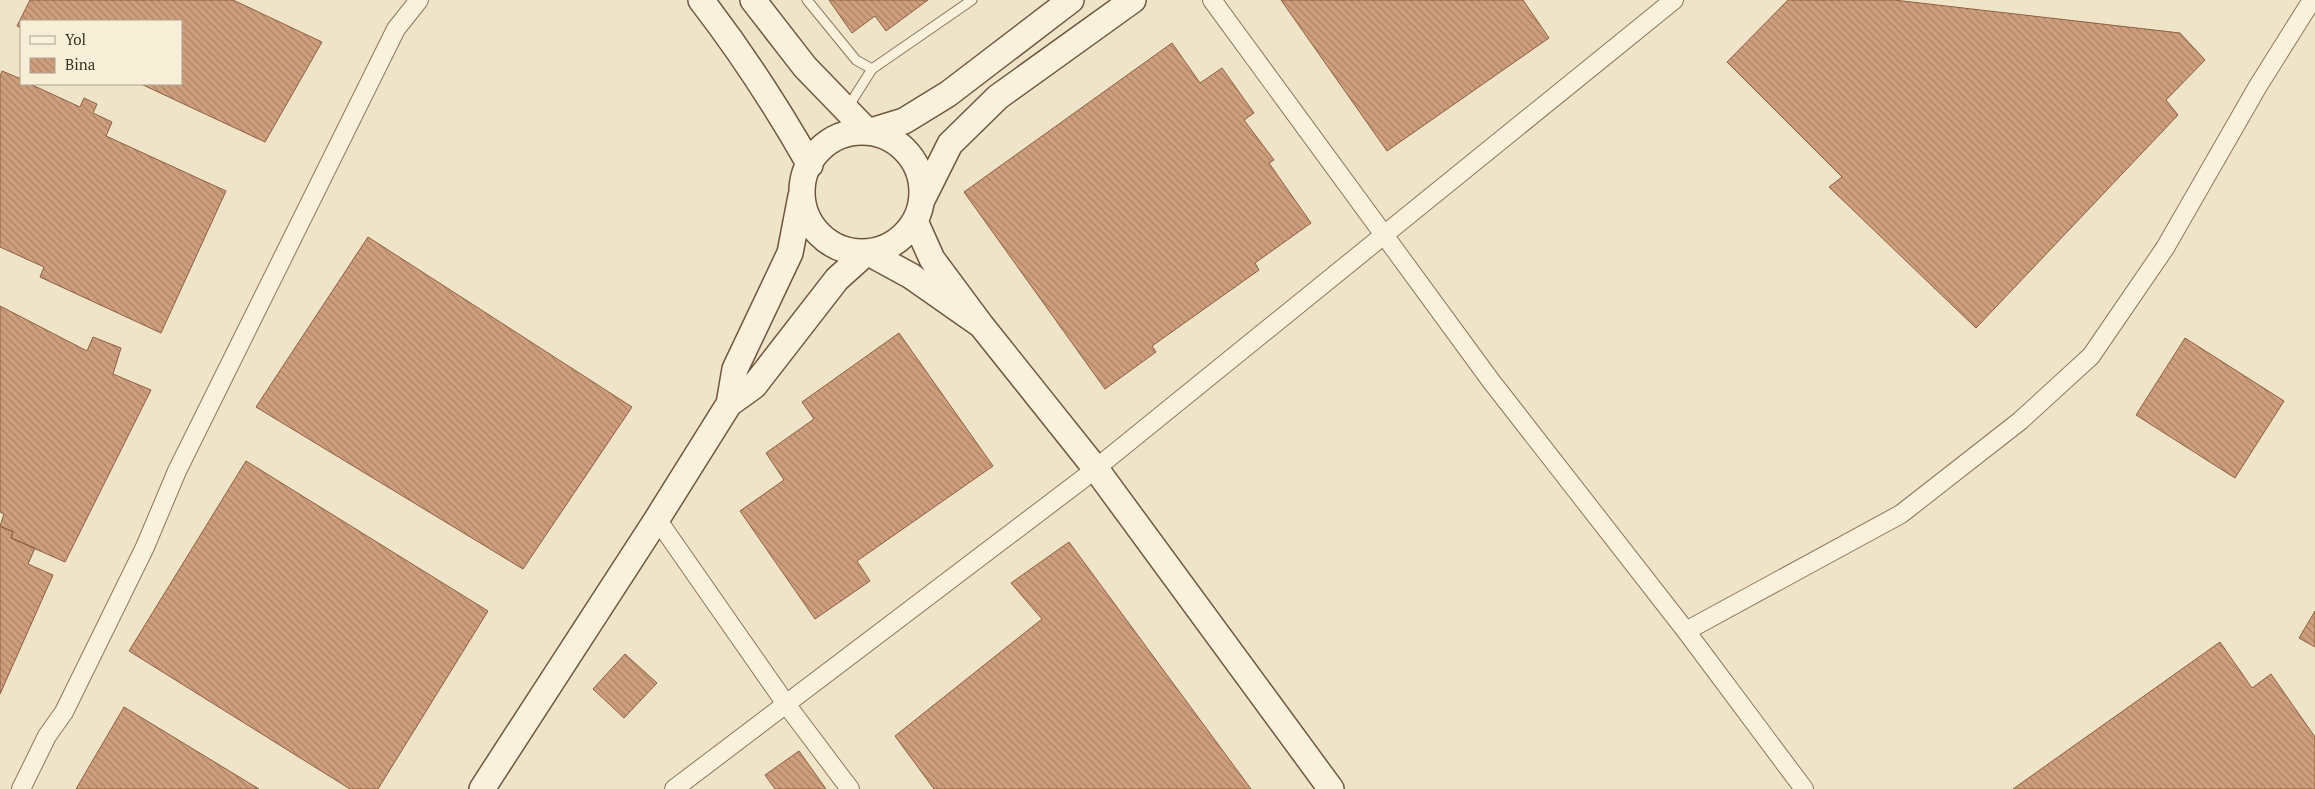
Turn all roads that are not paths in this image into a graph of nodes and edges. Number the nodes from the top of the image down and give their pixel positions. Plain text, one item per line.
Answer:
1 (419, 0) edge
2 (701, 0) edge
3 (753, 0) edge
4 (807, 0) edge
5 (972, 0) edge
6 (1071, 0) edge
7 (1134, 0) edge
8 (1212, 0) edge
9 (1674, 0) edge
10 (2312, 0) edge
11 (872, 69) junction
12 (846, 110) junction
13 (868, 132) junction
14 (810, 165) junction
15 (802, 191) junction
16 (918, 212) junction
17 (1385, 235) junction
18 (867, 252) junction
19 (981, 325) junction
20 (729, 404) junction
21 (1096, 469) junction
22 (657, 519) junction
23 (1686, 631) junction
24 (786, 704) junction
25 (20, 789) edge
26 (482, 789) edge
27 (674, 789) edge
28 (850, 789) edge
29 (1331, 789) edge
30 (1804, 789) edge

1 - 25 street
2 - 14 street
3 - 12 street
4 - 11 lane
5 - 11 lane
6 - 13 street
7 - 16 street
8 - 17 street
9 - 17 street
10 - 23 street
11 - 12 lane
12 - 13 street
13 - 14 street
13 - 16 street
14 - 15 street
15 - 18 street
15 - 20 street
16 - 18 street
16 - 19 street
17 - 21 street
17 - 23 street
18 - 19 street
18 - 20 street
19 - 21 street
20 - 22 street
21 - 24 street
21 - 29 street
22 - 24 street
22 - 26 street
23 - 30 street
24 - 27 street
24 - 28 street

